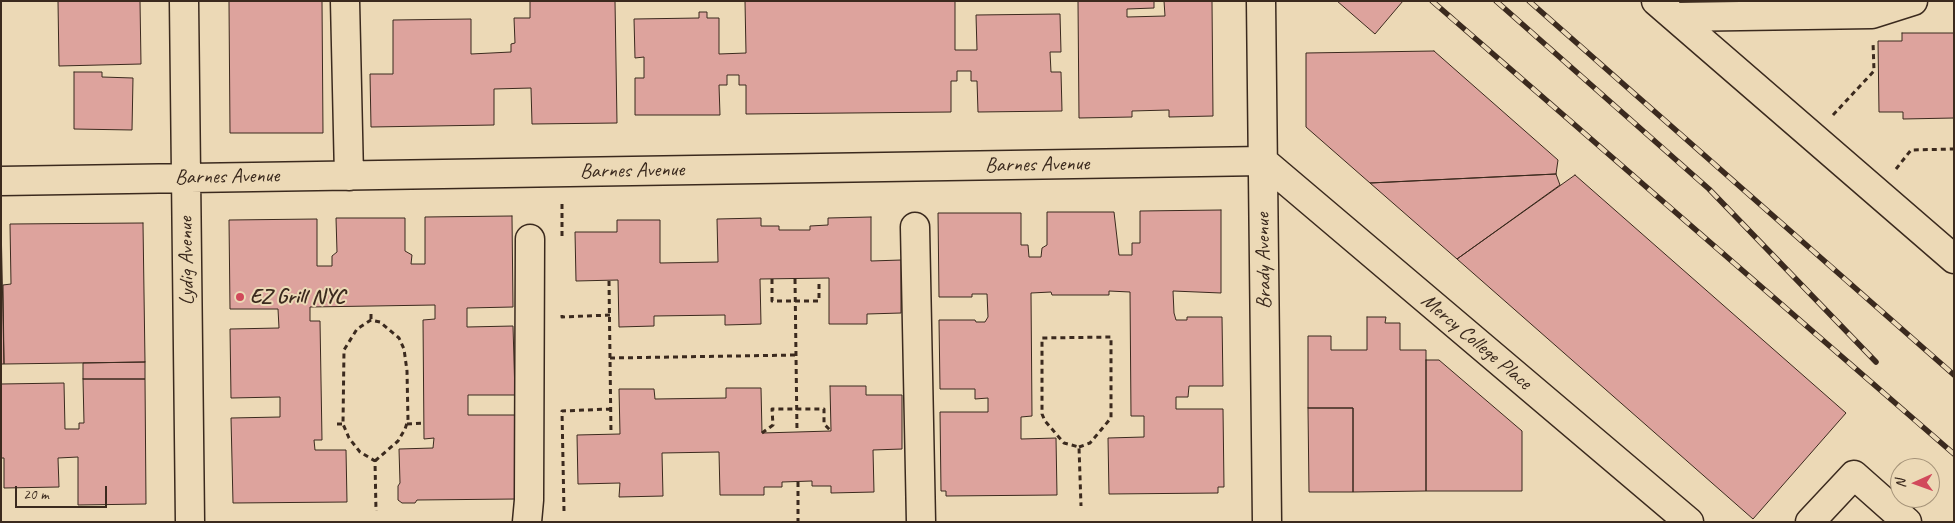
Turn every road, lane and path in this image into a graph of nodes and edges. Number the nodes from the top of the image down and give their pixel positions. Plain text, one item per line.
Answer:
1 (184, 1) edge
2 (345, 1) edge
3 (1261, 1) edge
4 (1913, 1) edge
5 (1666, 9) edge
6 (1872, 14) junction
7 (1813, 137) junction
8 (1954, 149) edge
9 (1263, 161) junction
10 (349, 176) junction
11 (186, 178) junction
12 (1, 181) edge
13 (1877, 192) junction
14 (562, 204) dead end
15 (915, 227) dead end
16 (530, 240) dead end
17 (562, 242) dead end
18 (1954, 259) edge
19 (772, 279) dead end
20 (795, 279) dead end
21 (609, 281) dead end
22 (819, 284) dead end
23 (795, 301) junction
24 (562, 308) dead end
25 (371, 314) dead end
26 (610, 315) junction
27 (371, 320) junction
28 (796, 355) junction
29 (610, 358) junction
30 (610, 408) junction
31 (796, 409) junction
32 (424, 423) dead end
33 (337, 424) dead end
34 (343, 424) junction
35 (407, 424) junction
36 (831, 431) dead end
37 (797, 432) dead end
38 (762, 433) dead end
39 (611, 434) dead end
40 (1079, 447) junction
41 (375, 462) junction
42 (798, 482) dead end
43 (1081, 506) dead end
44 (376, 511) dead end
45 (564, 511) dead end
46 (190, 522) edge
47 (527, 522) edge
48 (798, 522) edge
49 (921, 522) edge
50 (1266, 522) edge
51 (1689, 522) edge
52 (1810, 522) edge
53 (1907, 522) edge

1 - 11 street, Lydig Avenue
2 - 10 street
3 - 9 street, Brady Avenue
4 - 6 street
5 - 6 street
5 - 7 street
6 - 7 path
7 - 13 street
8 - 13 path
9 - 10 street, Barnes Avenue
9 - 50 street, Brady Avenue
9 - 51 street, Mercy College Place
10 - 11 street, Barnes Avenue
11 - 12 street, Barnes Avenue
11 - 46 street, Lydig Avenue
13 - 18 street
14 - 17 path
15 - 49 street
16 - 47 street
19 - 23 path
20 - 23 path
21 - 26 path
22 - 23 path
23 - 28 path
24 - 26 path
25 - 27 path
26 - 29 path
27 - 34 path
27 - 35 path
28 - 29 path
28 - 31 path
29 - 30 path
30 - 39 path
30 - 45 path
31 - 36 path
31 - 37 path
31 - 38 path
32 - 35 path
33 - 34 path
34 - 41 path
35 - 41 path
40 - 40 path
40 - 43 path
41 - 44 path
42 - 48 path
52 - 53 street

